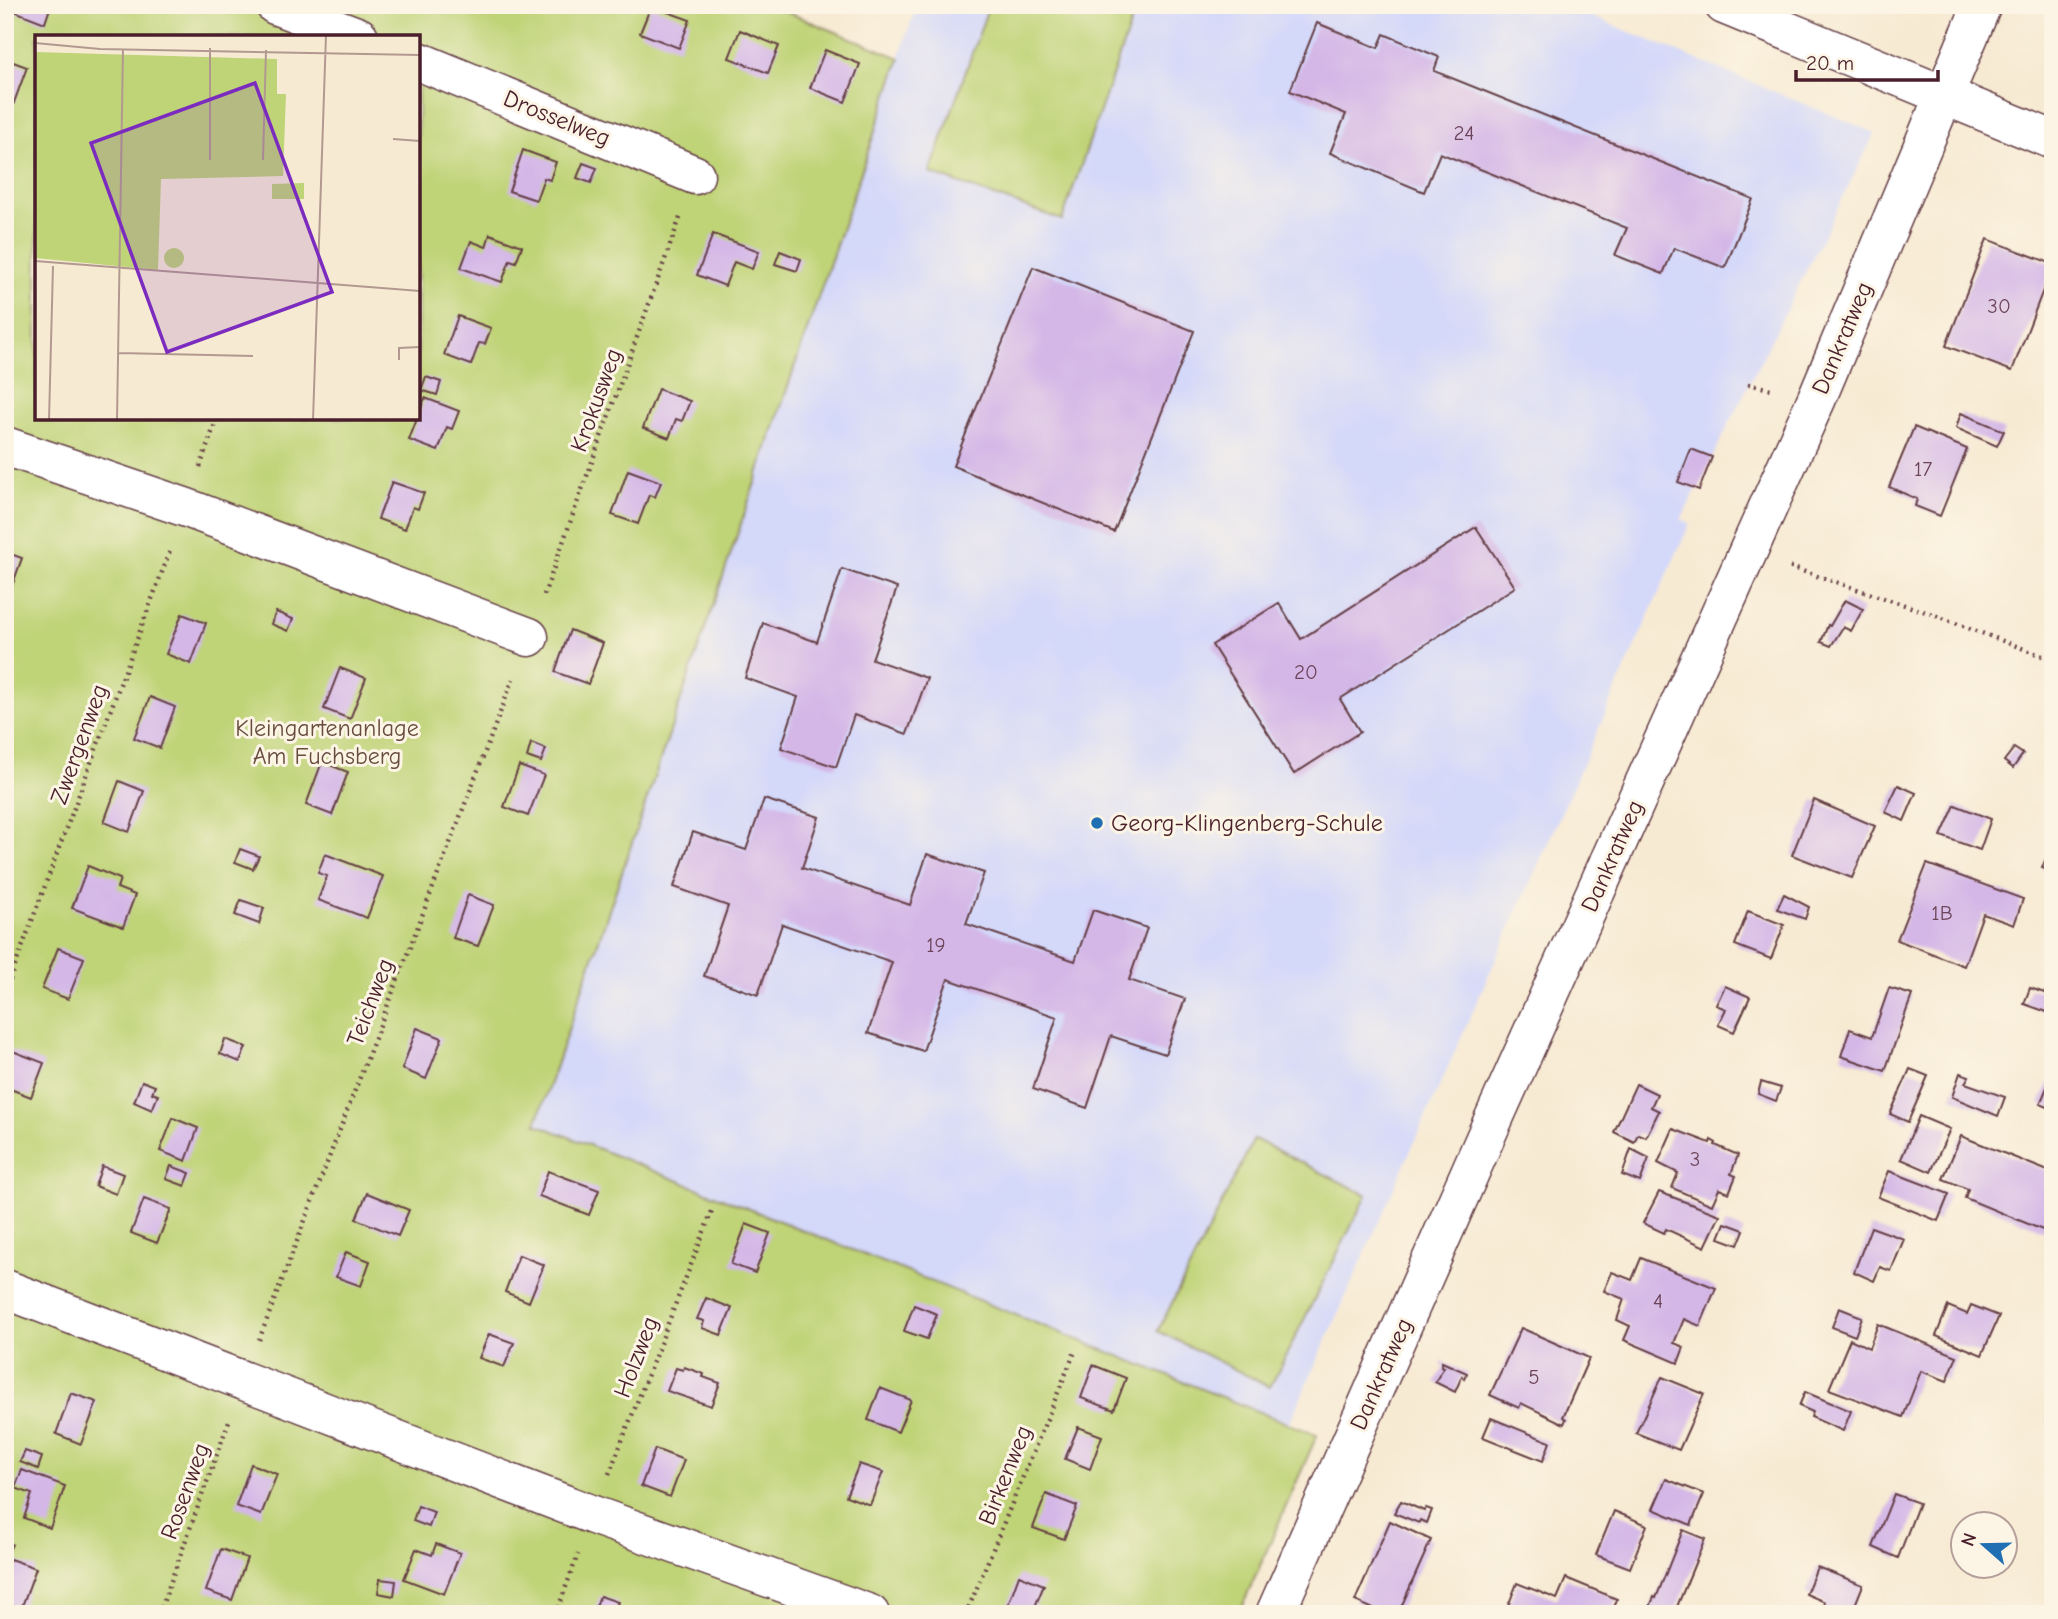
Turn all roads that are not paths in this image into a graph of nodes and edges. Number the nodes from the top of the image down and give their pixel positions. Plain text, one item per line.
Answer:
1 (275, 5) edge
2 (1724, 5) edge
3 (1982, 5) edge
4 (354, 35) edge
5 (420, 62) edge
6 (1943, 95) junction
7 (2053, 140) edge
8 (695, 174) road end
9 (5, 446) edge
10 (529, 637) road end
11 (5, 1289) edge
12 (870, 1614) edge
13 (1275, 1614) edge

1 - 4 street
2 - 6 street
3 - 6 street, Dankratweg
5 - 8 street, Drosselweg
6 - 7 street
6 - 13 street, Dankratweg
9 - 10 street
11 - 12 street

